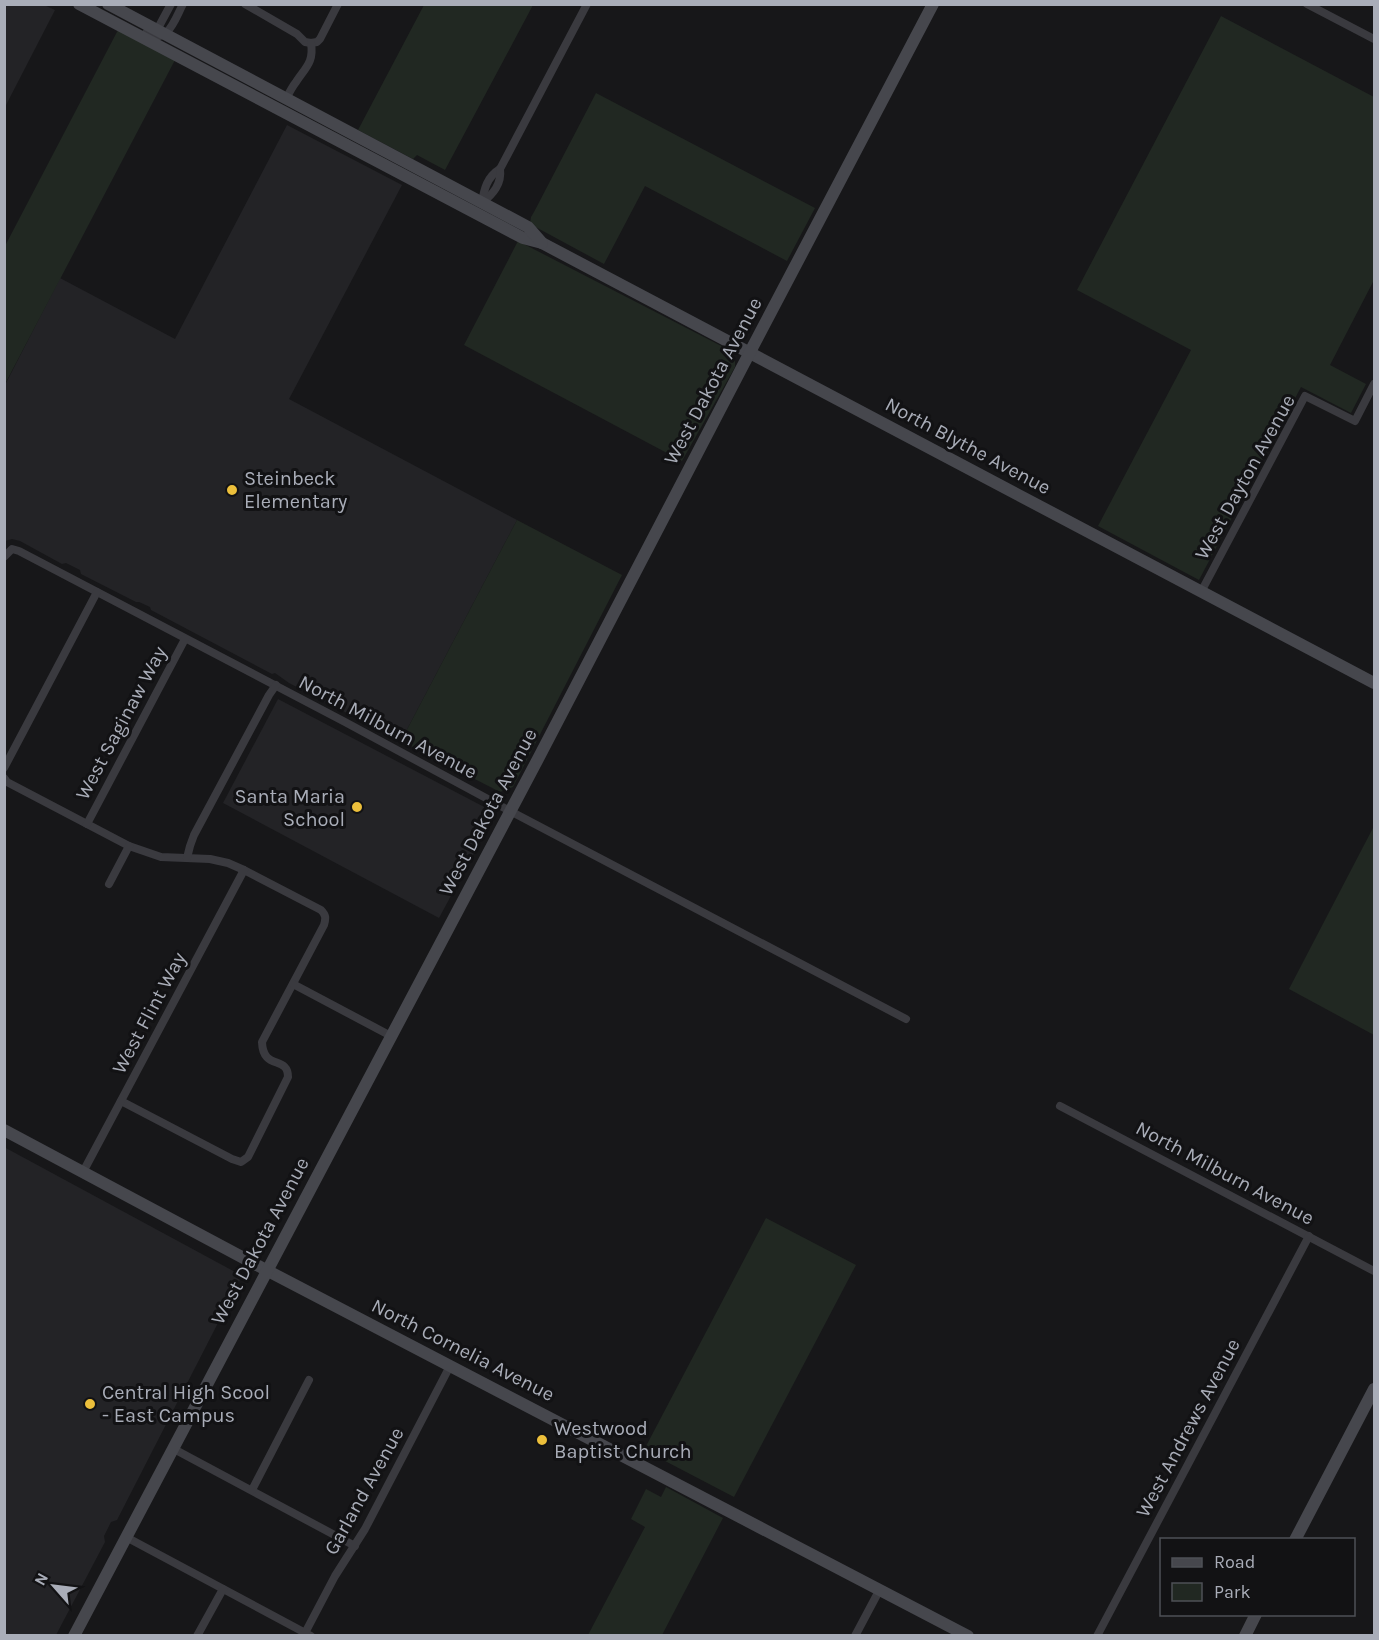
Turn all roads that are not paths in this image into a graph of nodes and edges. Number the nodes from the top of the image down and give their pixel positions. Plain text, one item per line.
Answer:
1 (79, 4) edge
2 (108, 4) edge
3 (171, 4) edge
4 (183, 4) edge
5 (245, 4) edge
6 (338, 4) edge
7 (587, 4) edge
8 (933, 4) edge
9 (1307, 4) edge
10 (93, 12) junction
11 (161, 32) junction
12 (1374, 39) edge
13 (311, 43) junction
14 (286, 99) junction
15 (310, 119) junction
16 (406, 177) junction
17 (482, 203) junction
18 (542, 243) junction
19 (750, 352) junction
20 (1374, 384) edge
21 (4, 557) edge
22 (97, 592) junction
23 (1201, 592) junction
24 (185, 639) junction
25 (1374, 683) edge
26 (276, 685) junction
27 (4, 768) edge
28 (4, 778) edge
29 (510, 811) junction
30 (87, 824) junction
31 (129, 846) junction
32 (187, 858) junction
33 (244, 870) junction
34 (109, 884) dead end
35 (293, 984) junction
36 (906, 1019) dead end
37 (391, 1036) junction
38 (121, 1101) junction
39 (1060, 1106) dead end
40 (4, 1130) edge
41 (83, 1172) junction
42 (1309, 1236) junction
43 (268, 1271) junction
44 (1374, 1271) edge
45 (450, 1366) junction
46 (309, 1380) dead end
47 (1374, 1389) edge
48 (172, 1448) junction
49 (252, 1490) junction
50 (126, 1537) junction
51 (1296, 1538) edge
52 (355, 1546) junction
53 (880, 1588) junction
54 (223, 1589) junction
55 (1255, 1616) edge
56 (308, 1634) edge
57 (74, 1635) edge
58 (197, 1635) edge
59 (855, 1635) edge
60 (968, 1635) edge
61 (1097, 1635) edge
62 (1245, 1635) edge

1 - 10 street, North Blythe Avenue
2 - 11 street, North Blythe Avenue
3 - 11 street
4 - 11 street
5 - 13 street
6 - 13 street
7 - 17 street
8 - 19 street, West Dakota Avenue
9 - 12 street
10 - 11 street, North Blythe Avenue
10 - 15 street, North Blythe Avenue
11 - 14 street, North Blythe Avenue
13 - 14 street
14 - 15 street, North Blythe Avenue
15 - 16 street, North Blythe Avenue
15 - 17 street, North Blythe Avenue
16 - 17 street, North Blythe Avenue
16 - 18 street, North Blythe Avenue
17 - 18 street, North Blythe Avenue
18 - 19 street, North Blythe Avenue
19 - 23 street, North Blythe Avenue
19 - 29 street, West Dakota Avenue
20 - 23 street, West Dayton Avenue
21 - 22 street, North Milburn Avenue
22 - 24 street, North Milburn Avenue
22 - 27 street
23 - 25 street, North Blythe Avenue
24 - 26 street, North Milburn Avenue
24 - 30 street, West Saginaw Way
26 - 29 street, North Milburn Avenue
26 - 32 street
28 - 30 street
29 - 36 street, North Milburn Avenue
29 - 37 street, West Dakota Avenue
30 - 31 street
31 - 32 street
31 - 34 street
32 - 33 street
33 - 35 street
33 - 38 street, West Flint Way
35 - 37 street
35 - 38 street
37 - 43 street, West Dakota Avenue
38 - 41 street, West Flint Way
39 - 42 street, North Milburn Avenue
40 - 41 street, North Cornelia Avenue
41 - 43 street, North Cornelia Avenue
42 - 44 street, North Milburn Avenue
42 - 61 street, West Andrews Avenue
43 - 45 street, North Cornelia Avenue
43 - 48 street, West Dakota Avenue
45 - 52 street, Garland Avenue
45 - 53 street, North Cornelia Avenue
46 - 49 street
47 - 51 street
48 - 49 street
48 - 50 street, West Dakota Avenue
49 - 52 street
50 - 54 street
50 - 57 street, West Dakota Avenue
52 - 56 street, Garland Avenue
53 - 59 street
53 - 60 street, North Cornelia Avenue
54 - 56 street
54 - 58 street
55 - 62 street

